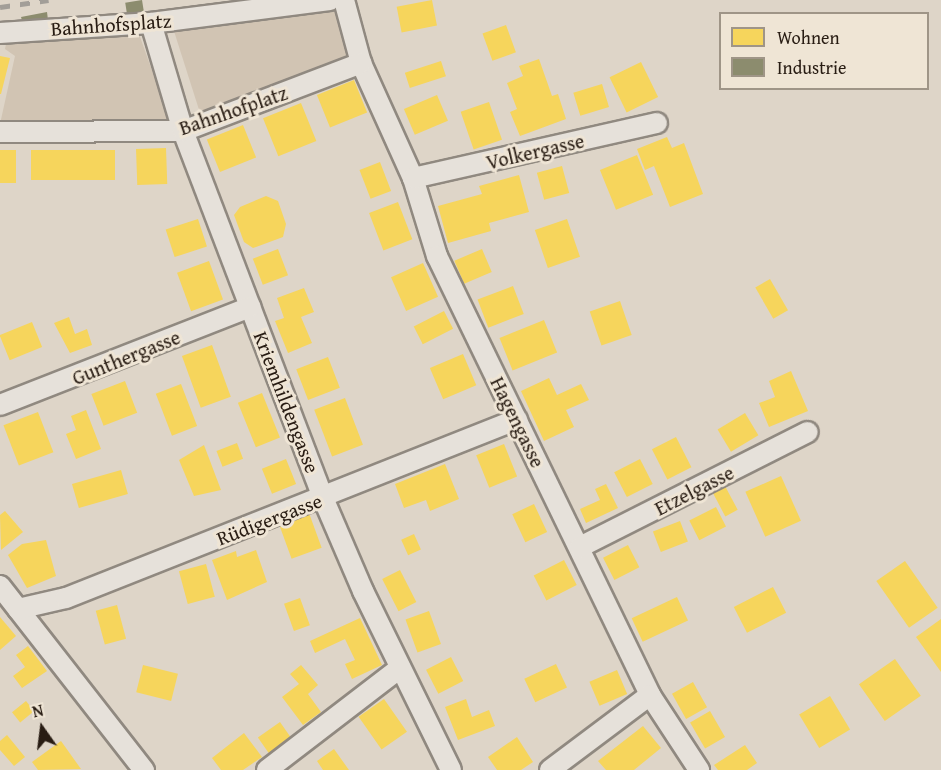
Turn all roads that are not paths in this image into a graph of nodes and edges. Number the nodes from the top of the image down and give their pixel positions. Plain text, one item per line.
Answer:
1 (330, 0) edge
2 (344, 0) edge
3 (151, 23) junction
4 (0, 33) edge
5 (361, 63) junction
6 (657, 123) dead end
7 (183, 131) junction
8 (0, 132) edge
9 (413, 178) junction
10 (250, 307) junction
11 (0, 405) edge
12 (517, 419) junction
13 (808, 432) dead end
14 (323, 498) junction
15 (580, 547) junction
16 (0, 586) edge
17 (18, 609) junction
18 (400, 668) junction
19 (650, 695) junction
20 (144, 770) edge
21 (267, 770) edge
22 (451, 770) edge
23 (550, 770) edge
24 (699, 770) edge

1 - 3 street, Bahnhofsplatz
2 - 5 street
3 - 4 street, Bahnhofsplatz
3 - 7 street, Kriemhildengasse
5 - 7 street, Bahnhofplatz
5 - 9 street, Hagengasse
6 - 9 street, Volkergasse
7 - 8 street, Bahnhofplatz
7 - 10 street, Kriemhildengasse
9 - 12 street, Hagengasse
10 - 11 street, Gunthergasse
10 - 14 street, Kriemhildengasse
12 - 14 street, Rüdigergasse
12 - 15 street, Hagengasse
13 - 15 street, Etzelgasse
14 - 17 street, Rüdigergasse
14 - 18 street, Kriemhildengasse
15 - 19 street, Hagengasse
16 - 17 street
17 - 20 street
18 - 21 street
18 - 22 street, Kriemhildengasse
19 - 23 street
19 - 24 street, Hagengasse

